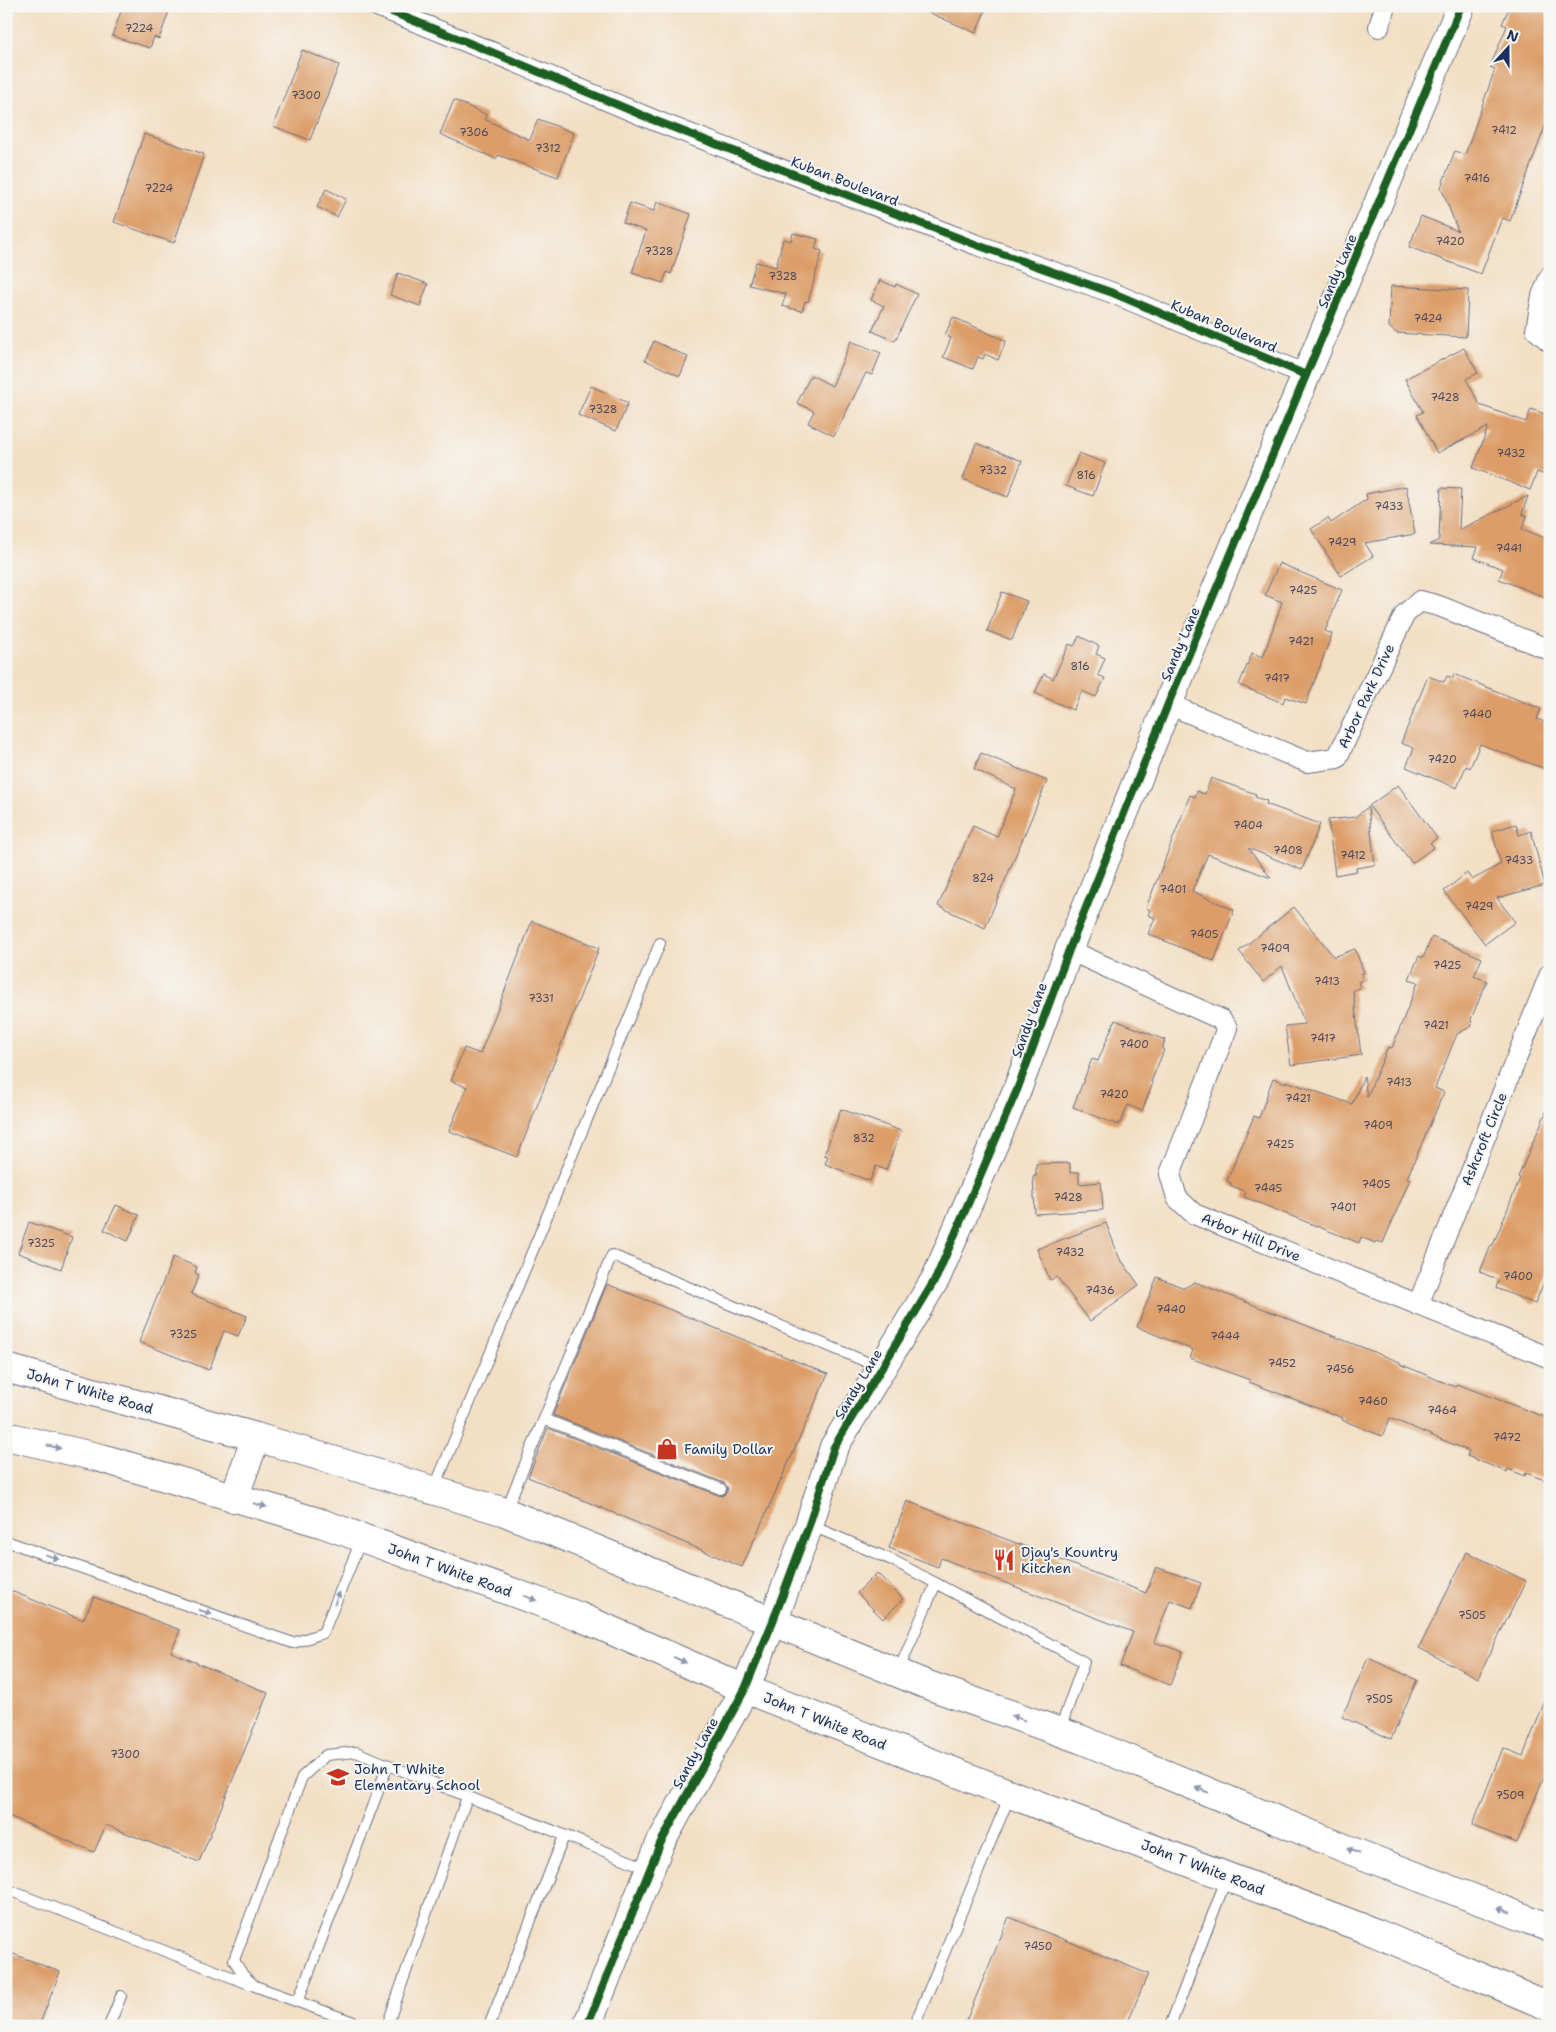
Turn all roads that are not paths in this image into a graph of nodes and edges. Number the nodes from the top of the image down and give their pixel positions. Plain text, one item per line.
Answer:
1 (377, 6) edge
2 (1385, 6) edge
3 (1461, 6) edge
4 (1379, 26) dead end
5 (1550, 276) edge
6 (1550, 342) edge
7 (1306, 375) junction
8 (1550, 650) edge
9 (1168, 704) junction
10 (660, 943) dead end
11 (1069, 950) junction
12 (1550, 974) edge
13 (1418, 1305) junction
14 (1550, 1358) edge
15 (6, 1368) edge
16 (882, 1369) junction
17 (544, 1419) junction
18 (6, 1436) edge
19 (256, 1437) junction
20 (721, 1489) dead end
21 (433, 1490) junction
22 (234, 1498) junction
23 (505, 1512) junction
24 (809, 1525) junction
25 (362, 1538) junction
26 (6, 1541) edge
27 (936, 1583) junction
28 (773, 1621) junction
29 (898, 1673) junction
30 (744, 1689) junction
31 (1059, 1733) junction
32 (388, 1765) junction
33 (1011, 1794) junction
34 (467, 1797) junction
35 (564, 1836) junction
36 (650, 1870) junction
37 (1227, 1877) junction
38 (6, 1889) edge
39 (1550, 1928) edge
40 (255, 1986) junction
41 (121, 1996) dead end
42 (298, 2001) junction
43 (1550, 2006) edge
44 (110, 2026) edge
45 (364, 2026) edge
46 (388, 2026) edge
47 (489, 2026) edge
48 (588, 2026) edge
49 (914, 2026) edge
50 (1170, 2026) edge

1 - 7 street, Kuban Boulevard
2 - 4 street
3 - 7 main road, Sandy Lane
5 - 6 street
7 - 9 main road, Sandy Lane
8 - 9 street, Arbor Park Drive
9 - 11 main road, Sandy Lane
10 - 21 lane
11 - 13 street, Arbor Hill Drive
11 - 16 main road, Sandy Lane
12 - 13 street, Ashcroft Circle
13 - 14 street, Arbor Hill Drive
15 - 19 main road, John T White Road
16 - 17 lane
16 - 24 main road, Sandy Lane
17 - 20 lane
17 - 23 lane
18 -> 22 main road, John T White Road
19 - 21 main road, John T White Road
19 - 22 main road
21 - 23 main road, John T White Road
22 -> 25 main road, John T White Road
23 - 28 main road, John T White Road
24 - 27 lane
24 - 28 main road, Sandy Lane
26 -> 25 lane
25 -> 30 main road, John T White Road
27 - 29 lane
27 - 31 lane
28 - 29 main road, John T White Road
28 - 30 main road, Sandy Lane
31 -> 29 main road, John T White Road
30 - 33 main road, John T White Road
30 - 36 main road, Sandy Lane
39 -> 31 main road, John T White Road
32 - 34 lane
32 - 40 lane
32 - 42 lane
33 - 37 main road, John T White Road
33 - 49 lane
34 - 35 lane
34 - 46 lane
35 - 36 lane
35 - 47 lane
36 - 48 main road, Sandy Lane
37 - 43 main road, John T White Road
37 - 50 lane
38 - 40 lane
40 - 42 lane
41 - 44 lane
42 - 45 lane

